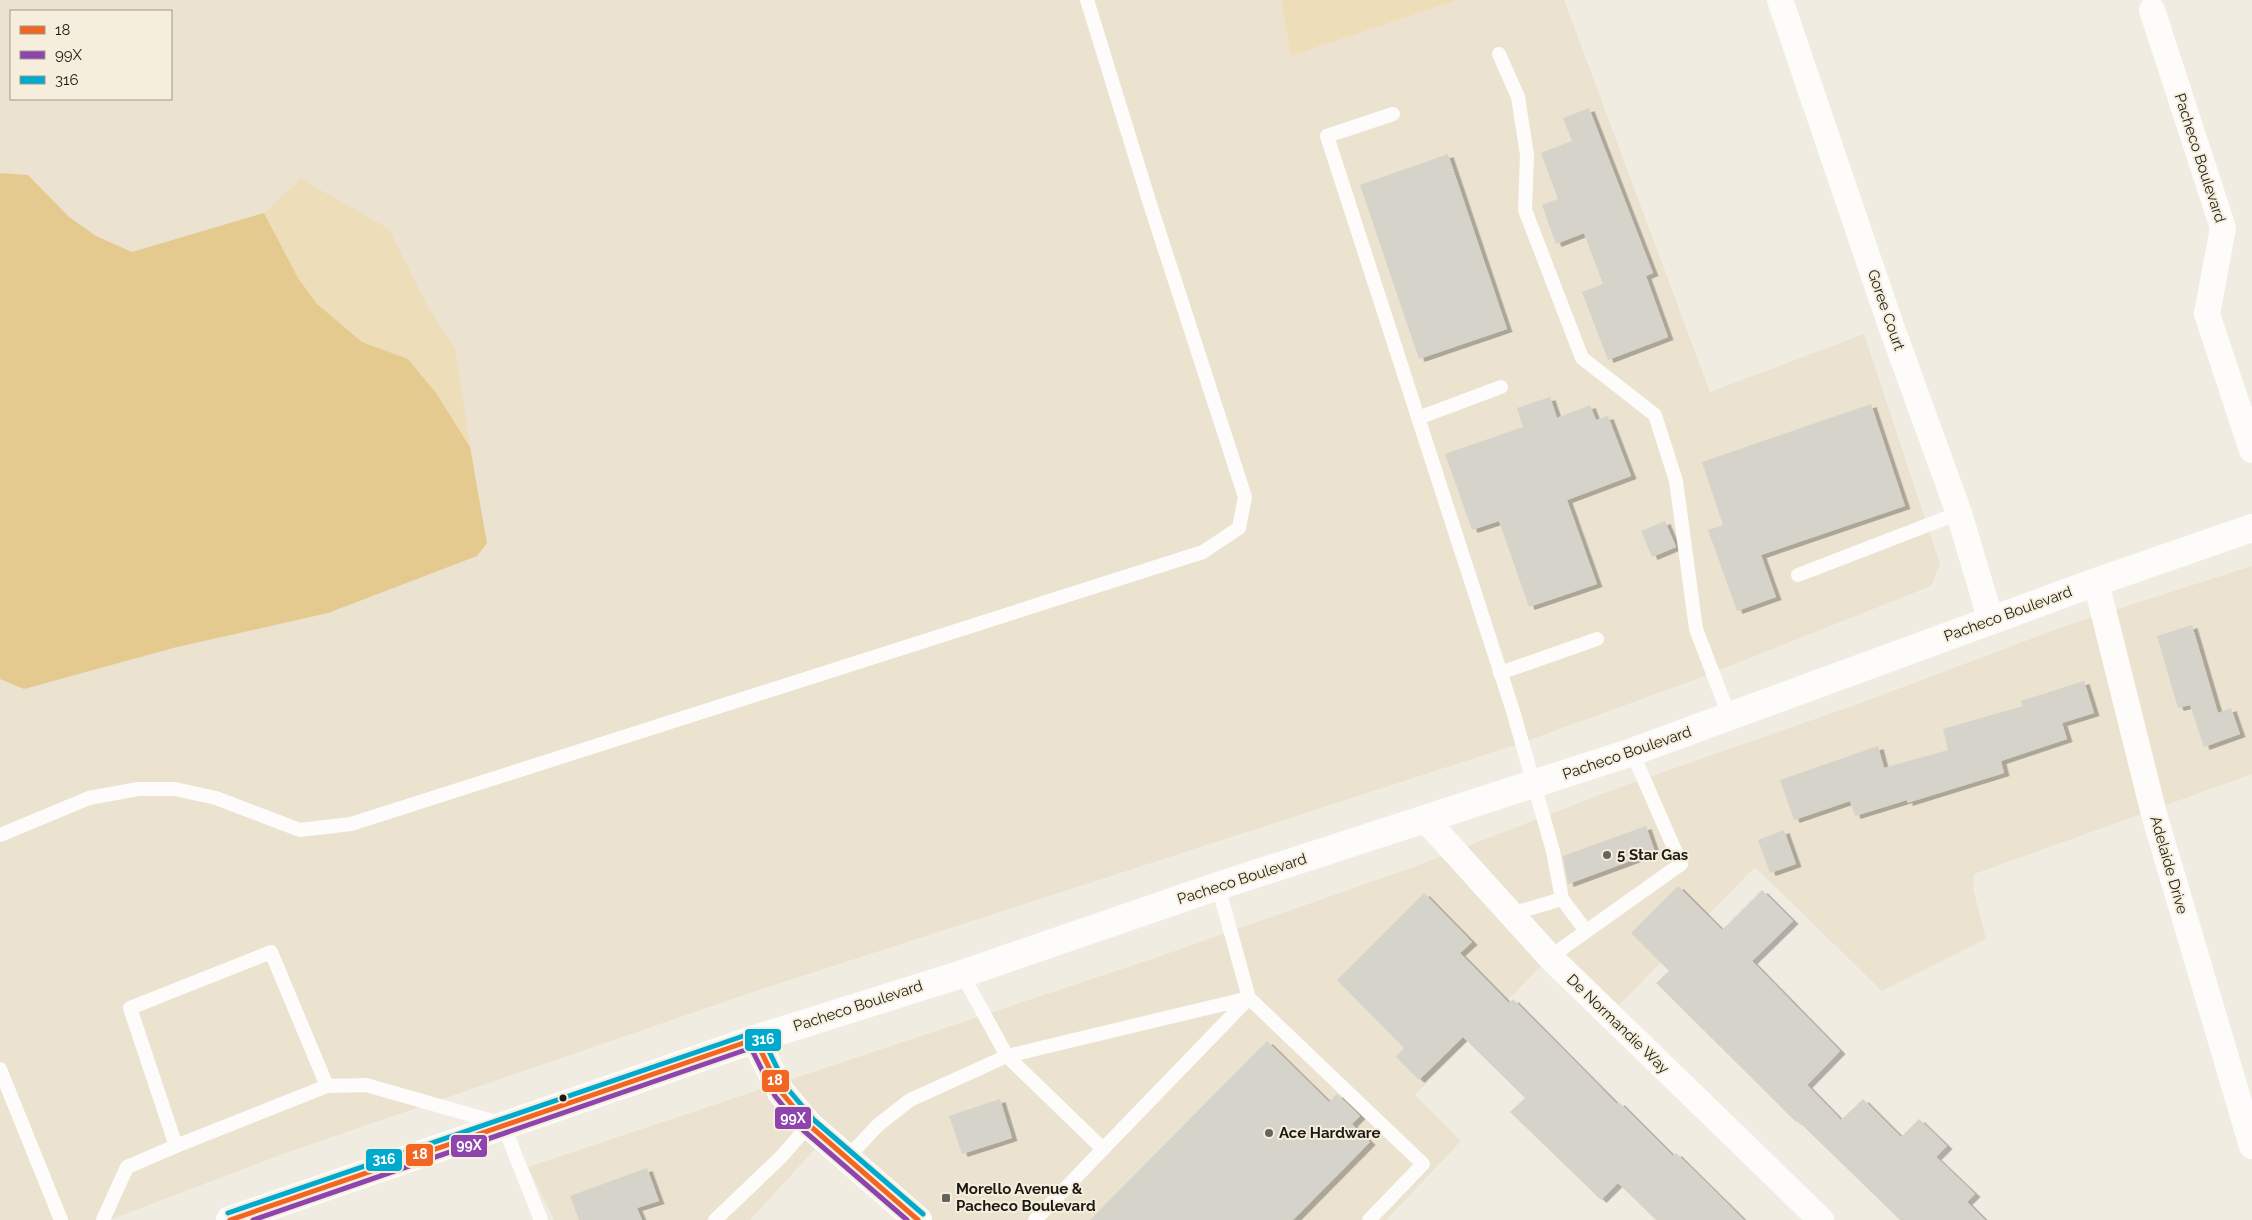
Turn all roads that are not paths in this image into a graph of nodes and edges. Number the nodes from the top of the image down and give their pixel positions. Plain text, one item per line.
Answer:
1 (1087, 0) edge
2 (1780, 0) edge
3 (2152, 10) dead end
4 (1499, 54) dead end
5 (1393, 114) dead end
6 (1501, 387) dead end
7 (1418, 418) junction
8 (2252, 450) edge
9 (1958, 513) junction
10 (2252, 528) edge
11 (1798, 576) dead end
12 (2096, 582) junction
13 (1991, 621) junction
14 (1597, 639) dead end
15 (1500, 673) junction
16 (1730, 718) junction
17 (1632, 752) junction
18 (1532, 785) junction
19 (1425, 818) junction
20 (0, 834) edge
21 (1218, 886) junction
22 (1562, 899) junction
23 (1511, 914) junction
24 (1586, 931) junction
25 (1550, 957) junction
26 (962, 974) junction
27 (1249, 998) junction
28 (755, 1039) junction
29 (1007, 1056) junction
30 (0, 1068) edge
31 (326, 1086) junction
32 (503, 1124) junction
33 (809, 1126) junction
34 (176, 1146) junction
35 (2252, 1146) edge
36 (1103, 1149) junction
37 (846, 1158) junction
38 (270, 1214) edge
39 (62, 1220) edge
40 (103, 1220) edge
41 (230, 1220) edge
42 (541, 1220) edge
43 (715, 1220) edge
44 (918, 1220) edge
45 (1035, 1220) edge
46 (1369, 1220) edge
47 (1821, 1220) edge

1 - 20 lane
2 - 9 street, Goree Court
3 - 8 street, Pacheco Boulevard
4 - 16 lane
5 - 7 lane
6 - 7 lane
7 - 15 lane
9 - 11 lane
9 - 13 street, Goree Court
10 - 12 main road, Pacheco Boulevard
12 - 13 main road, Pacheco Boulevard
12 - 35 street, Adelaide Drive
13 - 16 main road, Pacheco Boulevard
14 - 15 lane
15 - 18 lane
16 - 17 main road, Pacheco Boulevard
17 - 18 main road, Pacheco Boulevard
17 - 24 lane
18 - 19 main road, Pacheco Boulevard
18 - 22 lane
19 - 21 main road, Pacheco Boulevard
19 - 23 street, De Normandie Way
21 - 26 main road, Pacheco Boulevard
21 - 27 lane
22 - 23 lane
22 - 24 lane
23 - 25 street, De Normandie Way
24 - 25 lane
25 - 47 street, De Normandie Way
26 - 28 main road, Pacheco Boulevard
26 - 29 lane
27 - 29 lane
27 - 36 lane
27 - 46 lane
28 - 32 main road, Pacheco Boulevard
28 - 33 main road
29 - 36 lane
29 - 37 lane
30 - 39 lane
31 - 32 lane
31 - 34 lane
31 - 34 lane
32 - 38 main road, Pacheco Boulevard
32 - 42 lane
33 - 37 main road
33 - 43 lane
34 - 40 lane
36 - 45 lane
37 - 44 main road
38 - 41 main road, Pacheco Boulevard

